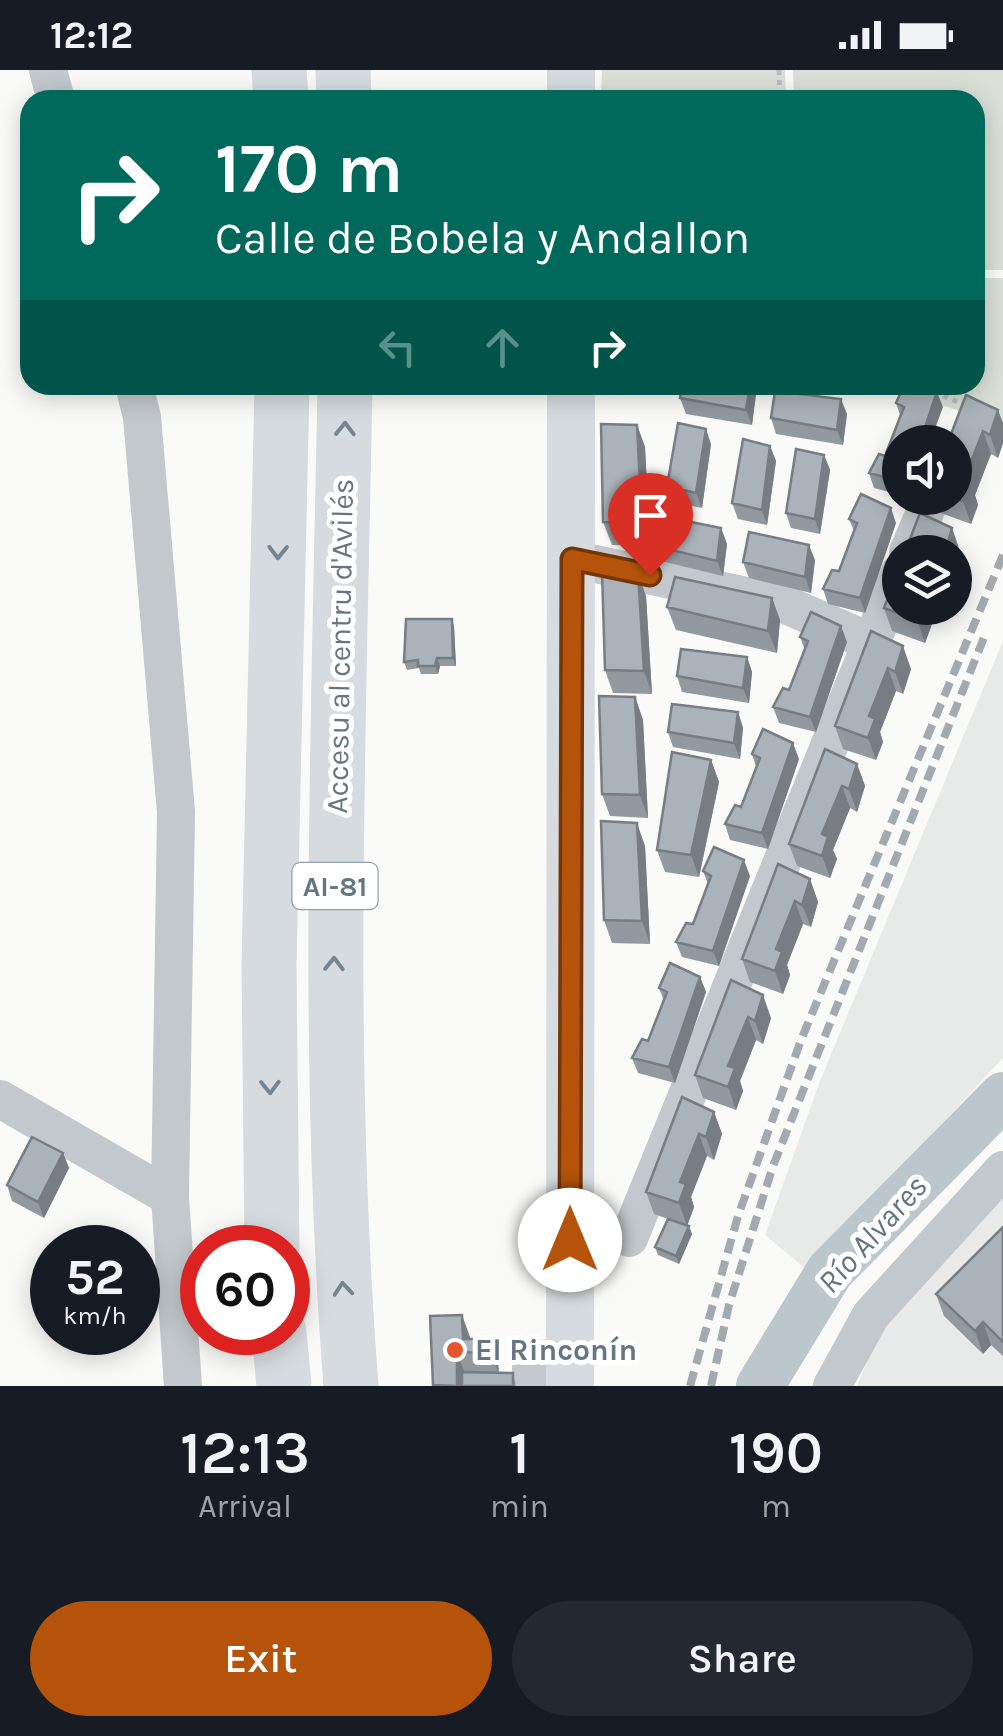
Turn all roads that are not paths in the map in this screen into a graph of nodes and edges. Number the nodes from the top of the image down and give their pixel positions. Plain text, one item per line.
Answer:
1 (136, 395) edge
2 (282, 395) edge
3 (346, 395) edge
4 (572, 395) edge
5 (572, 559) junction
6 (882, 614) edge
7 (870, 642) junction
8 (0, 1099) edge
9 (1003, 1170) edge
10 (170, 1197) junction
11 (272, 1225) edge
12 (629, 1238) dead end
13 (281, 1355) edge
14 (570, 1372) edge
15 (183, 1386) edge
16 (284, 1386) edge
17 (351, 1386) edge
18 (531, 1386) edge
19 (832, 1386) edge

1 - 10 street
2 -> 11 highway, Accesu al centru d'Avilés / AI-81
17 -> 3 highway, Accesu al centru d'Avilés / AI-81
4 - 5 main road
5 - 7 street
5 - 14 main road
6 - 7 street
7 - 12 street
8 - 10 street
9 - 19 street
10 - 15 street
13 - 16 highway
14 - 18 street

